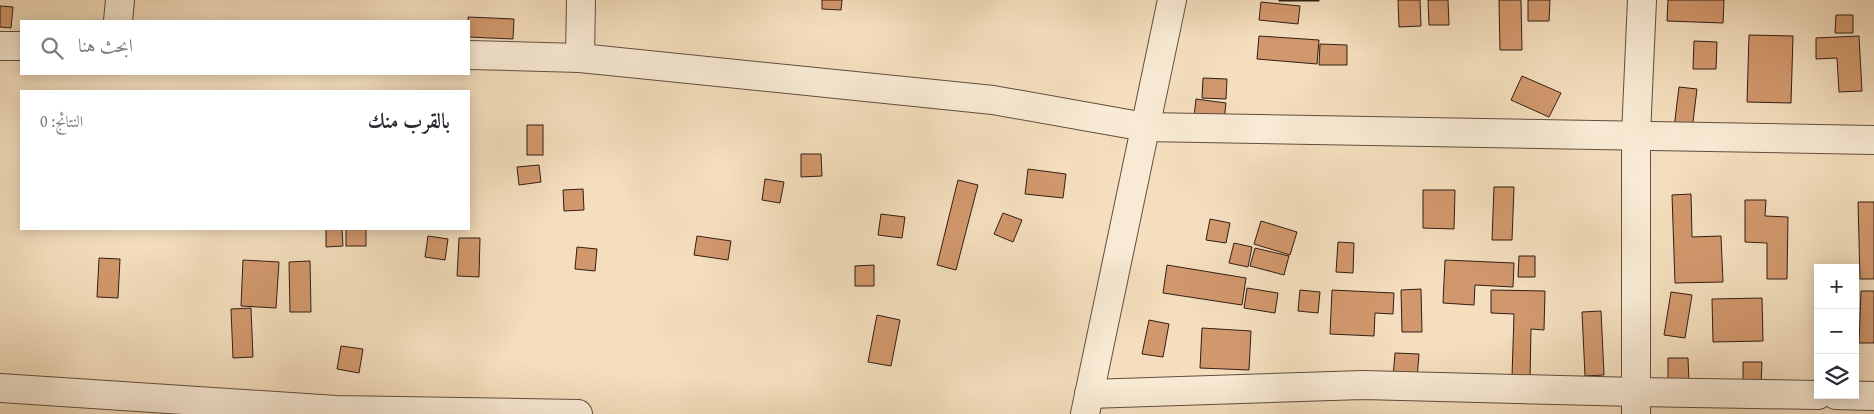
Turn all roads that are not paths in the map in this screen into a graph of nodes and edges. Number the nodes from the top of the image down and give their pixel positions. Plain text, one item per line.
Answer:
1 (120, 0) edge
2 (581, 0) edge
3 (1172, 0) edge
4 (1642, 0) edge
5 (118, 20) edge
6 (0, 46) edge
7 (20, 46) edge
8 (470, 55) edge
9 (580, 58) junction
10 (1146, 126) junction
11 (1636, 135) junction
12 (1874, 140) edge
13 (0, 388) edge
14 (1814, 395) edge
15 (1859, 396) edge
16 (1874, 396) edge
17 (1636, 403) edge
18 (1087, 404) edge
19 (577, 414) edge

1 - 5 street
2 - 9 street
3 - 10 street
4 - 11 street
6 - 7 street
8 - 9 street
9 - 10 street
10 - 11 street
10 - 18 street
11 - 12 street
11 - 17 street
13 - 19 street
14 - 17 street
15 - 16 street
17 - 18 street

